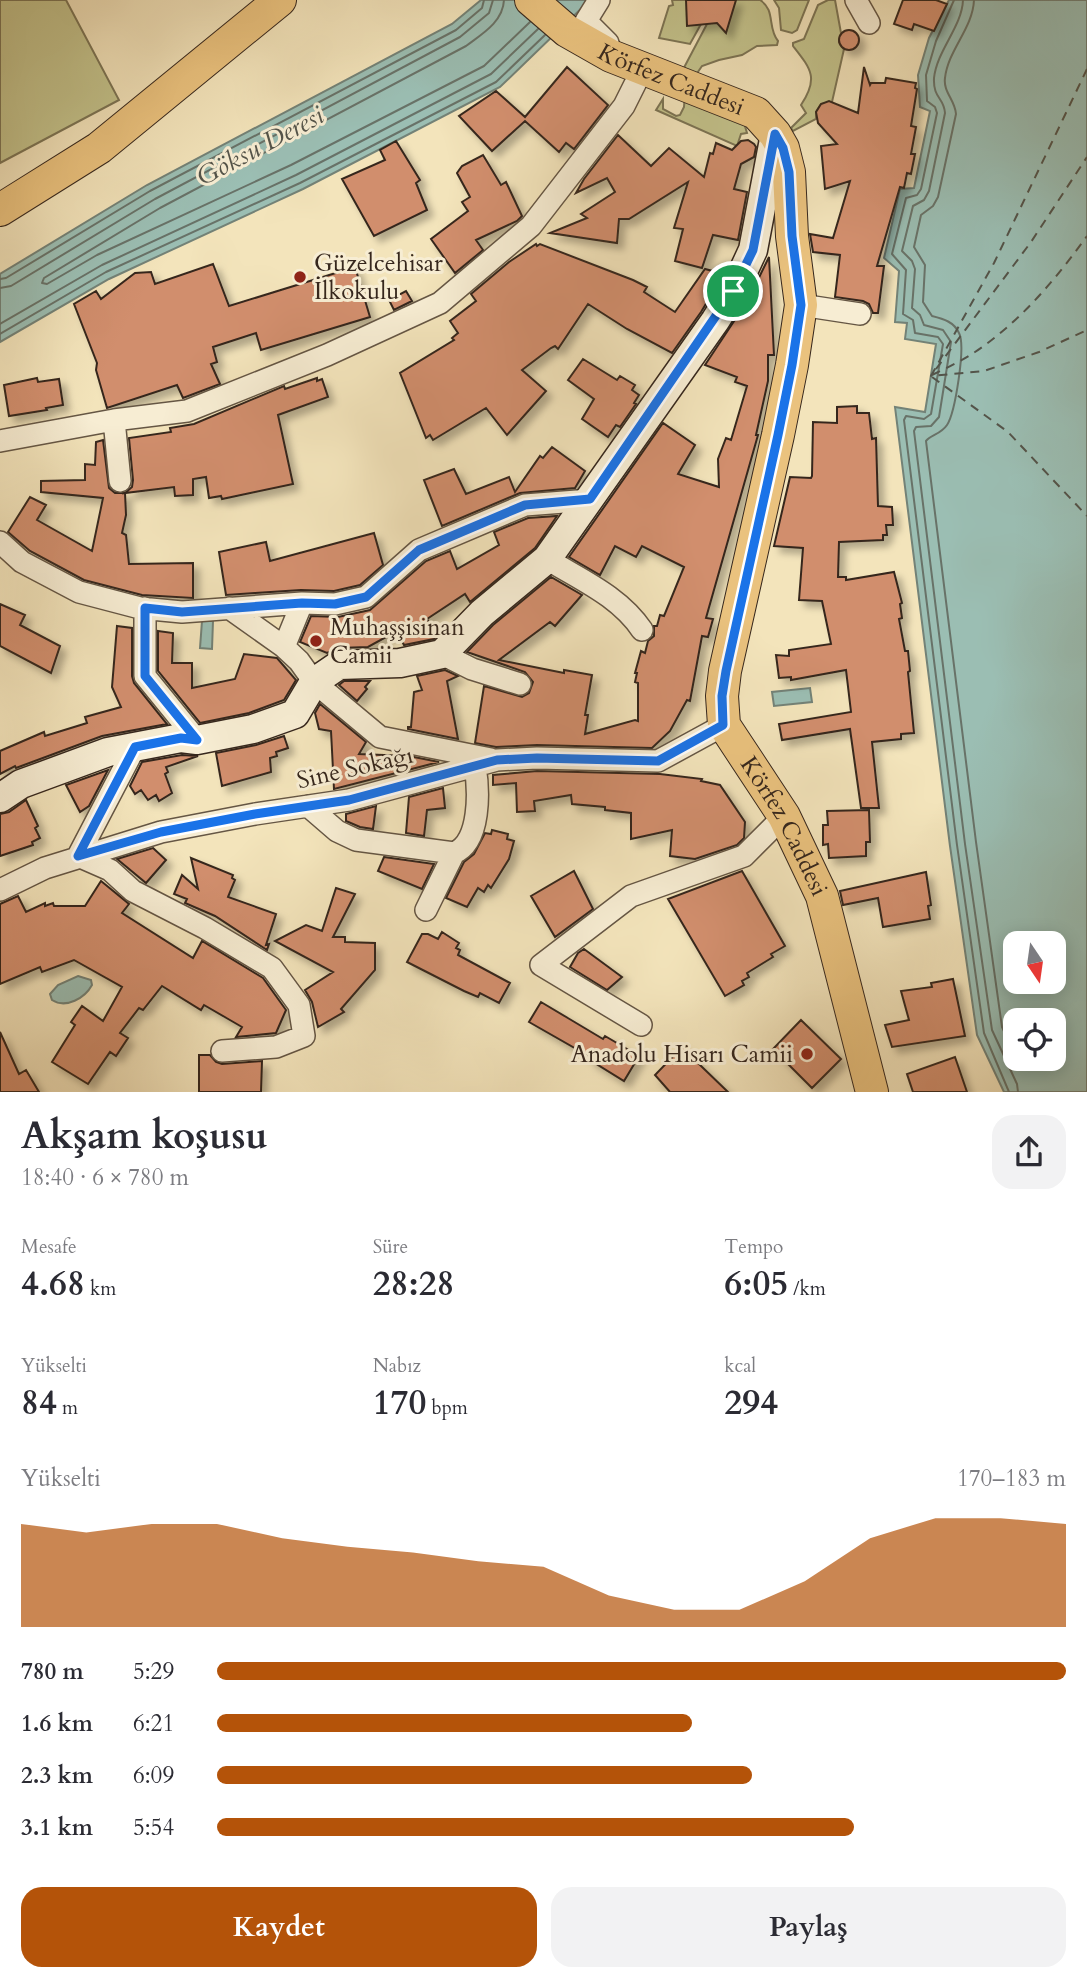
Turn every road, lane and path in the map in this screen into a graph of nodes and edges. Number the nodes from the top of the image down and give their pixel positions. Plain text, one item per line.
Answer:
1 (280, 0) edge
2 (531, 0) edge
3 (599, 0) edge
4 (856, 0) edge
5 (869, 23) dead end
6 (611, 56) junction
7 (642, 70) junction
8 (775, 134) junction
9 (0, 210) edge
10 (801, 305) junction
11 (860, 314) dead end
12 (114, 420) junction
13 (0, 442) edge
14 (120, 481) dead end
15 (590, 499) junction
16 (0, 542) edge
17 (547, 559) junction
18 (302, 603) junction
19 (145, 608) junction
20 (229, 608) junction
21 (642, 630) dead end
22 (284, 647) junction
23 (442, 654) junction
24 (314, 682) junction
25 (520, 684) dead end
26 (723, 725) junction
27 (197, 740) junction
28 (135, 747) junction
29 (497, 760) junction
30 (475, 766) junction
31 (0, 798) edge
32 (308, 806) junction
33 (784, 816) junction
34 (454, 853) junction
35 (78, 856) junction
36 (0, 890) edge
37 (426, 910) dead end
38 (641, 1025) dead end
39 (222, 1051) dead end
40 (872, 1092) edge

1 - 9 main road
2 - 6 main road, Körfez Caddesi
3 - 6 street
4 - 5 street
6 - 7 main road, Körfez Caddesi
7 - 8 main road, Körfez Caddesi
7 - 12 street
8 - 10 main road, Körfez Caddesi
8 - 15 street
10 - 11 street
10 - 26 main road, Körfez Caddesi
12 - 13 street
12 - 14 street
15 - 17 street
15 - 18 street
16 - 19 street
17 - 21 street
17 - 23 street
18 - 20 street
18 - 22 street
19 - 20 street
19 - 27 street
20 - 22 street
22 - 24 street
23 - 24 street
23 - 25 street
24 - 27 street
24 - 29 street
26 - 29 street, Sine Sokağı
26 - 33 main road, Körfez Caddesi
27 - 28 street
28 - 31 street
28 - 35 street
29 - 30 street, Sine Sokağı
30 - 32 street, Sine Sokağı
30 - 34 street
32 - 34 street
32 - 35 street, Sine Sokağı
33 - 38 street
33 - 40 main road, Körfez Caddesi
34 - 37 street
35 - 36 street, Sine Sokağı
35 - 39 street

